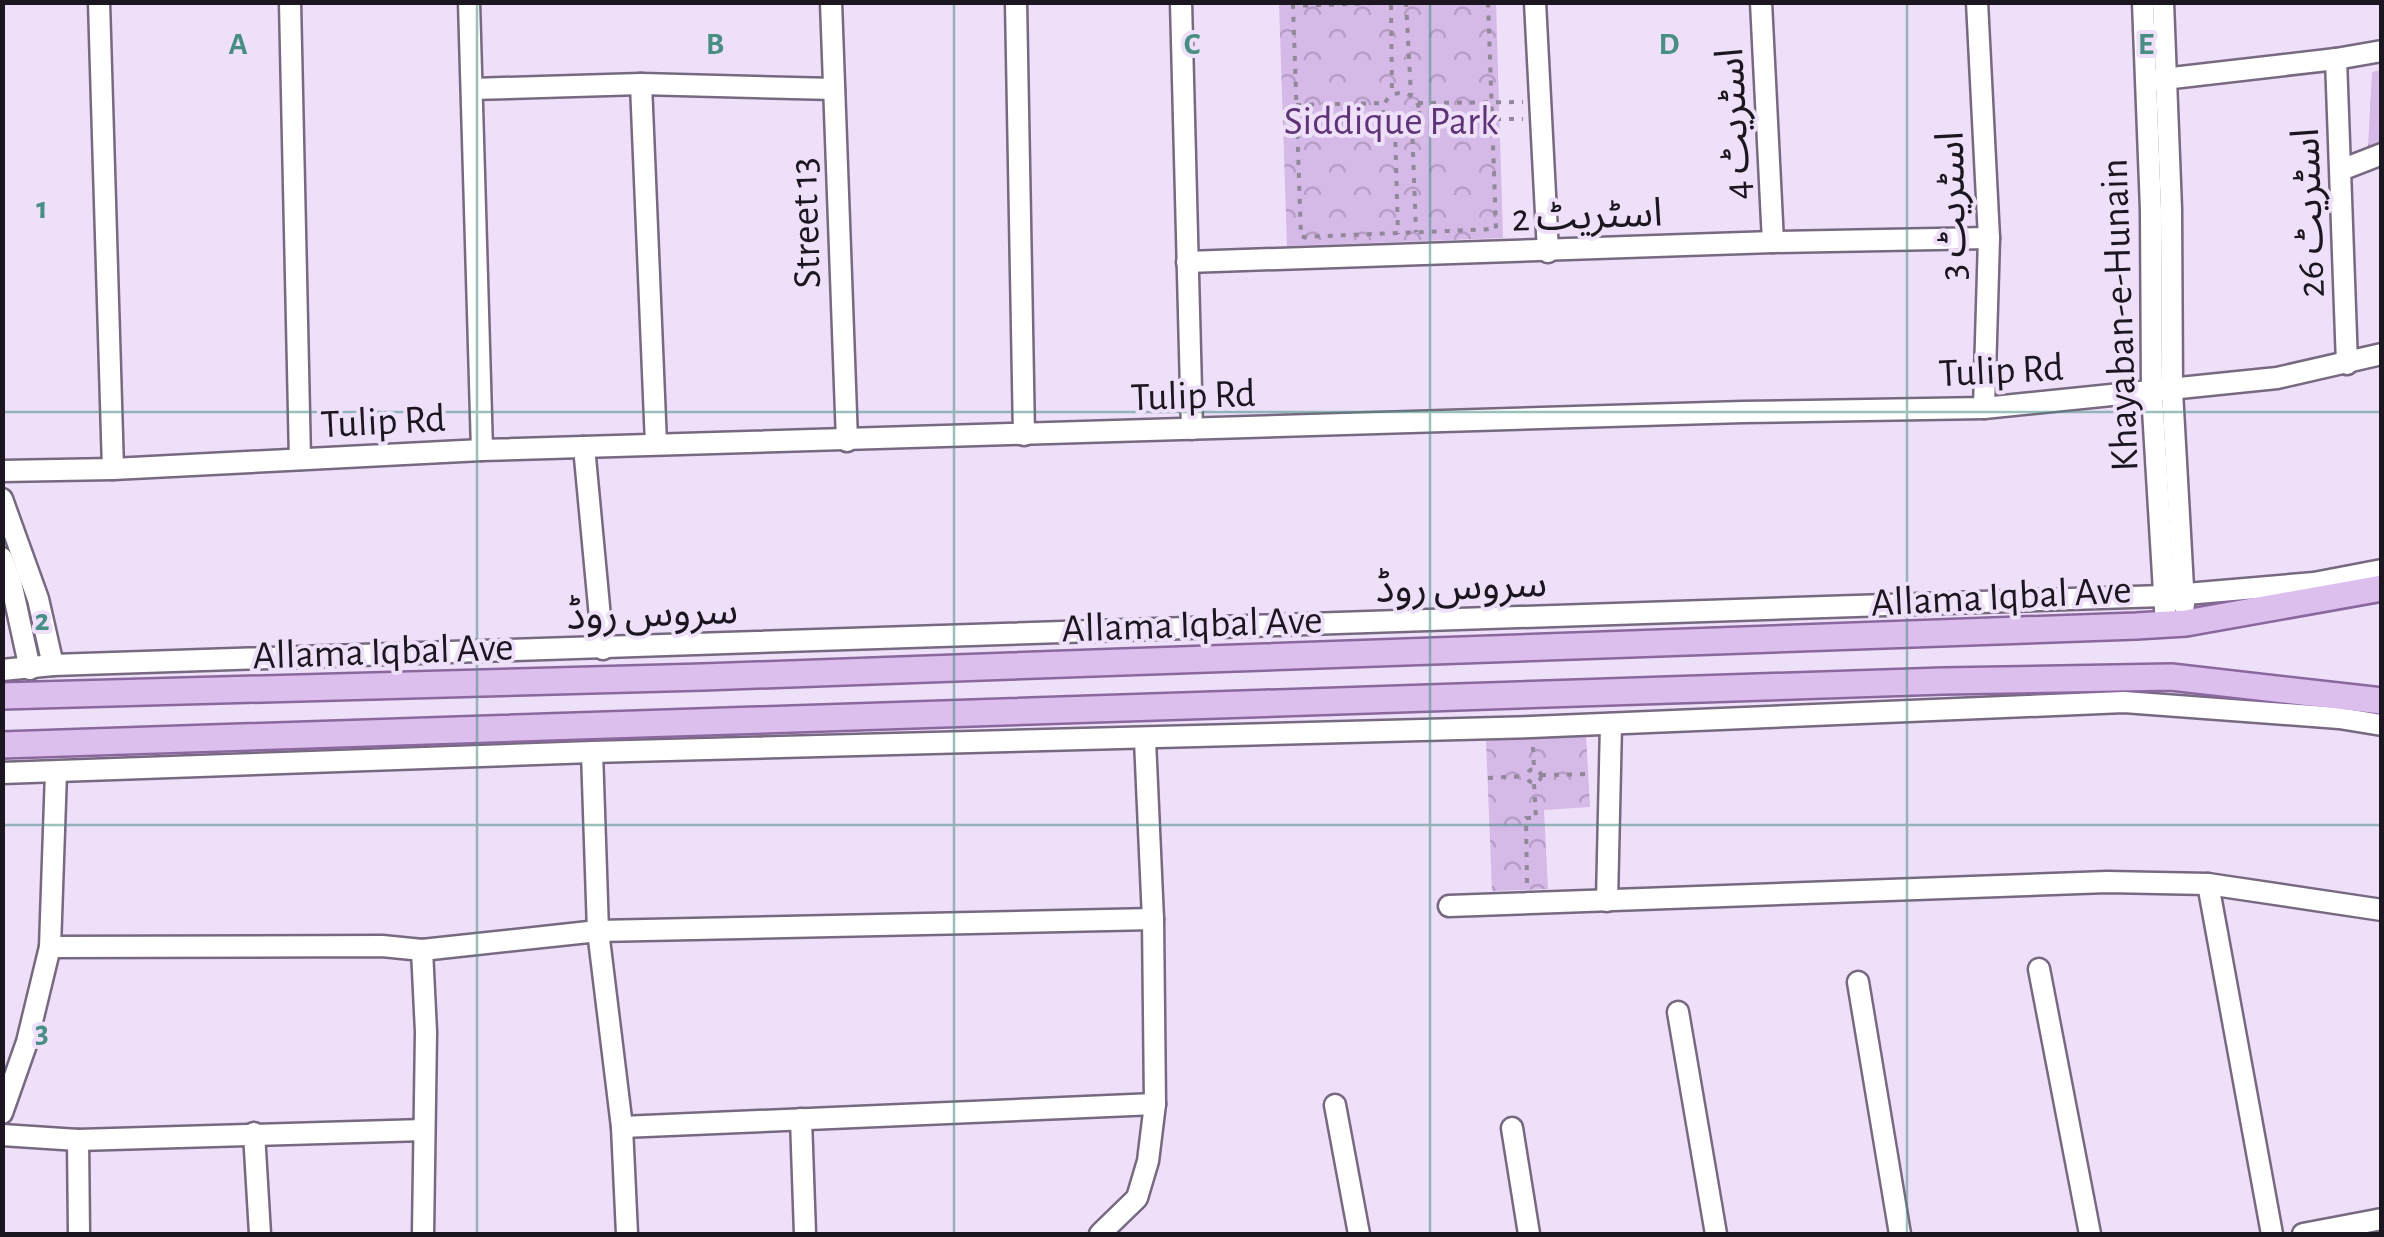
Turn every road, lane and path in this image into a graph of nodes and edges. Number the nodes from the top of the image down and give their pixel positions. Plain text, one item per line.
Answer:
1 (99, 2) edge
2 (290, 2) edge
3 (469, 2) edge
4 (831, 2) edge
5 (1016, 2) edge
6 (1182, 2) edge
7 (1403, 2) edge
8 (1488, 2) edge
9 (1535, 2) edge
10 (1762, 2) edge
11 (1977, 2) edge
12 (2143, 2) edge
13 (2163, 2) edge
14 (1390, 3) edge
15 (2382, 51) edge
16 (2336, 60) junction
17 (2155, 80) junction
18 (641, 84) junction
19 (472, 89) junction
20 (834, 89) junction
21 (1411, 95) junction
22 (1392, 96) junction
23 (1492, 102) junction
24 (1385, 103) junction
25 (1418, 103) junction
26 (1296, 106) junction
27 (1540, 111) junction
28 (1492, 118) junction
29 (1418, 119) junction
30 (1386, 121) junction
31 (1298, 125) dead end
32 (1412, 126) junction
33 (1395, 128) junction
34 (2382, 154) edge
35 (2341, 170) junction
36 (1416, 232) junction
37 (1398, 233) junction
38 (1988, 238) junction
39 (1772, 242) junction
40 (1548, 252) junction
41 (1408, 255) junction
42 (1187, 262) junction
43 (2382, 354) edge
44 (2346, 364) junction
45 (2162, 392) junction
46 (1984, 408) junction
47 (1192, 430) junction
48 (1024, 435) junction
49 (846, 441) junction
50 (656, 444) junction
51 (584, 447) junction
52 (482, 450) junction
53 (300, 460) junction
54 (113, 469) junction
55 (2, 471) edge
56 (2, 499) edge
57 (2, 558) edge
58 (2382, 570) edge
59 (2382, 588) edge
60 (2173, 595) junction
61 (2176, 624) junction
62 (603, 649) junction
63 (53, 666) junction
64 (30, 669) junction
65 (2, 670) edge
66 (2, 696) edge
67 (2382, 700) edge
68 (1611, 724) junction
69 (2382, 724) edge
70 (1145, 740) junction
71 (2, 745) edge
72 (592, 752) junction
73 (56, 772) junction
74 (2, 773) edge
75 (1610, 774) junction
76 (1541, 775) junction
77 (1527, 776) junction
78 (1488, 778) dead end
79 (1534, 783) junction
80 (2208, 884) junction
81 (1607, 901) junction
82 (1527, 904) junction
83 (1449, 906) dead end
84 (2382, 910) edge
85 (1153, 918) junction
86 (598, 931) junction
87 (50, 947) junction
88 (422, 950) junction
89 (2039, 968) dead end
90 (1858, 982) dead end
91 (1678, 1012) dead end
92 (1155, 1104) junction
93 (1335, 1105) dead end
94 (2, 1113) edge
95 (801, 1119) junction
96 (622, 1127) junction
97 (1512, 1128) dead end
98 (424, 1130) junction
99 (254, 1133) junction
100 (2, 1135) edge
101 (78, 1140) junction
102 (2382, 1219) edge
103 (2351, 1230) edge
104 (79, 1234) edge
105 (260, 1234) edge
106 (424, 1234) edge
107 (627, 1234) edge
108 (805, 1234) edge
109 (1100, 1234) edge
110 (1359, 1234) edge
111 (1529, 1234) edge
112 (1716, 1234) edge
113 (1900, 1234) edge
114 (2090, 1234) edge
115 (2272, 1234) edge
116 (2303, 1234) edge

1 - 54 street
2 - 53 street
3 - 19 street
4 - 20 street, Street 13
5 - 48 street
6 - 42 street
7 - 14 path
7 - 21 path
8 - 23 path
9 - 27 street
10 - 39 street, اسٹریٹ 4
11 - 38 street, اسٹریٹ 3
12 - 17 street, Khayaban-e-Hunain
13 - 17 street, Khayaban-e-Hunain
14 - 22 path
14 - 26 path
15 - 16 street
16 - 17 street
16 - 35 street, اسٹریٹ 26
17 - 45 street, Khayaban-e-Hunain
18 - 19 street
18 - 20 street
18 - 50 street
19 - 52 street
20 - 49 street, Street 13
21 - 22 path
21 - 25 path
22 - 24 path
23 - 25 path
23 - 27 path
23 - 28 path
24 - 26 path
24 - 30 path
25 - 29 path
26 - 37 path
27 - 28 path
27 - 40 street
28 - 29 path
28 - 36 path
29 - 32 path
30 - 31 path
30 - 33 path
32 - 33 path
32 - 36 path
33 - 37 path
34 - 35 street
35 - 44 street, اسٹریٹ 26
36 - 37 path
36 - 41 path
37 - 41 path
38 - 39 street, اسٹریٹ 2
38 - 46 street, اسٹریٹ 3
39 - 40 street, اسٹریٹ 2
40 - 41 street, اسٹریٹ 2
41 - 42 street, اسٹریٹ 2
42 - 47 street
43 - 44 street, Tulip Rd
44 - 45 street, Tulip Rd
45 - 46 street, Tulip Rd
45 - 60 street, Khayaban-e-Hunain
46 - 47 street, Tulip Rd
47 - 48 street, Tulip Rd
48 - 49 street, Tulip Rd
49 - 50 street, Tulip Rd
50 - 51 street, Tulip Rd
51 - 52 street, Tulip Rd
51 - 62 street
52 - 53 street, Tulip Rd
53 - 54 street, Tulip Rd
54 - 55 street, Tulip Rd
56 - 63 street
57 - 64 street
58 - 60 street, سروس روڈ
59 - 61 main road, Allama Iqbal Ave
60 - 61 street, Khayaban-e-Hunain
60 - 62 street, سروس روڈ
61 - 66 main road, Allama Iqbal Ave
62 - 63 street, سروس روڈ
63 - 64 street, سروس روڈ
64 - 65 street, سروس روڈ
67 - 71 main road, Allama Iqbal Ave
68 - 69 street
68 - 70 street
68 - 75 street
70 - 72 street
70 - 85 street
72 - 73 street
72 - 86 street
73 - 74 street
73 - 87 street
75 - 76 path
75 - 81 street
76 - 77 path
76 - 79 path
77 - 78 path
77 - 79 path
79 - 82 path
80 - 81 street
80 - 84 street
80 - 115 street
81 - 82 street
82 - 83 street
85 - 86 street
85 - 92 street
86 - 88 street
86 - 96 street
87 - 88 street
87 - 94 street
88 - 98 street
89 - 114 street
90 - 113 street
91 - 112 street
92 - 95 street
92 - 109 street
93 - 110 street
95 - 96 street
95 - 108 street
96 - 107 street
97 - 111 street
98 - 99 street
98 - 106 street
99 - 101 street
99 - 105 street
100 - 101 street
101 - 104 street
102 - 103 street
103 - 116 street

